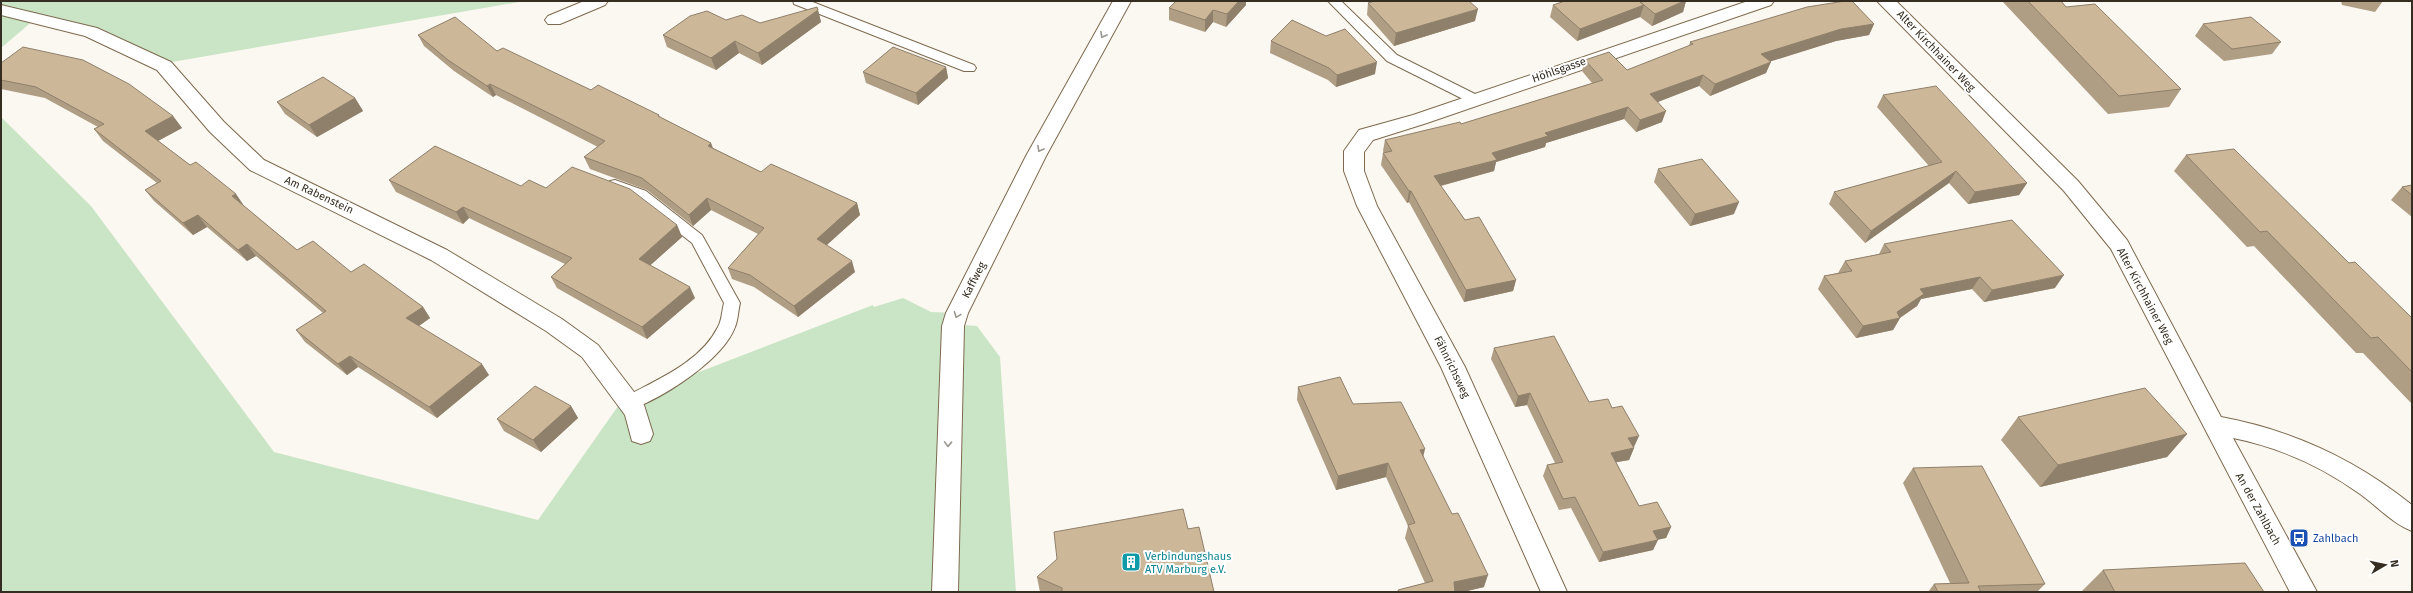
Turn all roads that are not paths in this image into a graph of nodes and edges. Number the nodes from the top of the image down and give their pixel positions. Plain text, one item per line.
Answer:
1 (599, 1) edge
2 (799, 1) edge
3 (1122, 1) edge
4 (1334, 1) edge
5 (1765, 1) edge
6 (1886, 1) edge
7 (1, 10) edge
8 (554, 20) dead end
9 (969, 68) dead end
10 (1474, 99) junction
11 (1357, 144) joint
12 (601, 180) edge
13 (630, 403) junction
14 (2213, 425) junction
15 (642, 434) dead end
16 (2412, 520) edge
17 (945, 592) edge
18 (1554, 592) edge
19 (2304, 592) edge

1 - 8 street
2 - 9 lane
3 -> 17 street, Kaffweg
4 - 10 lane
5 - 10 street, Höhlsgasse
6 - 14 street, Alter Kirchhainer Weg
7 - 13 street, Am Rabenstein
10 - 11 street, Höhlsgasse
11 - 18 street, Fähnrichsweg
12 - 13 lane
13 - 15 street, Am Rabenstein
14 - 16 street
14 - 19 street, An der Zahlbach

